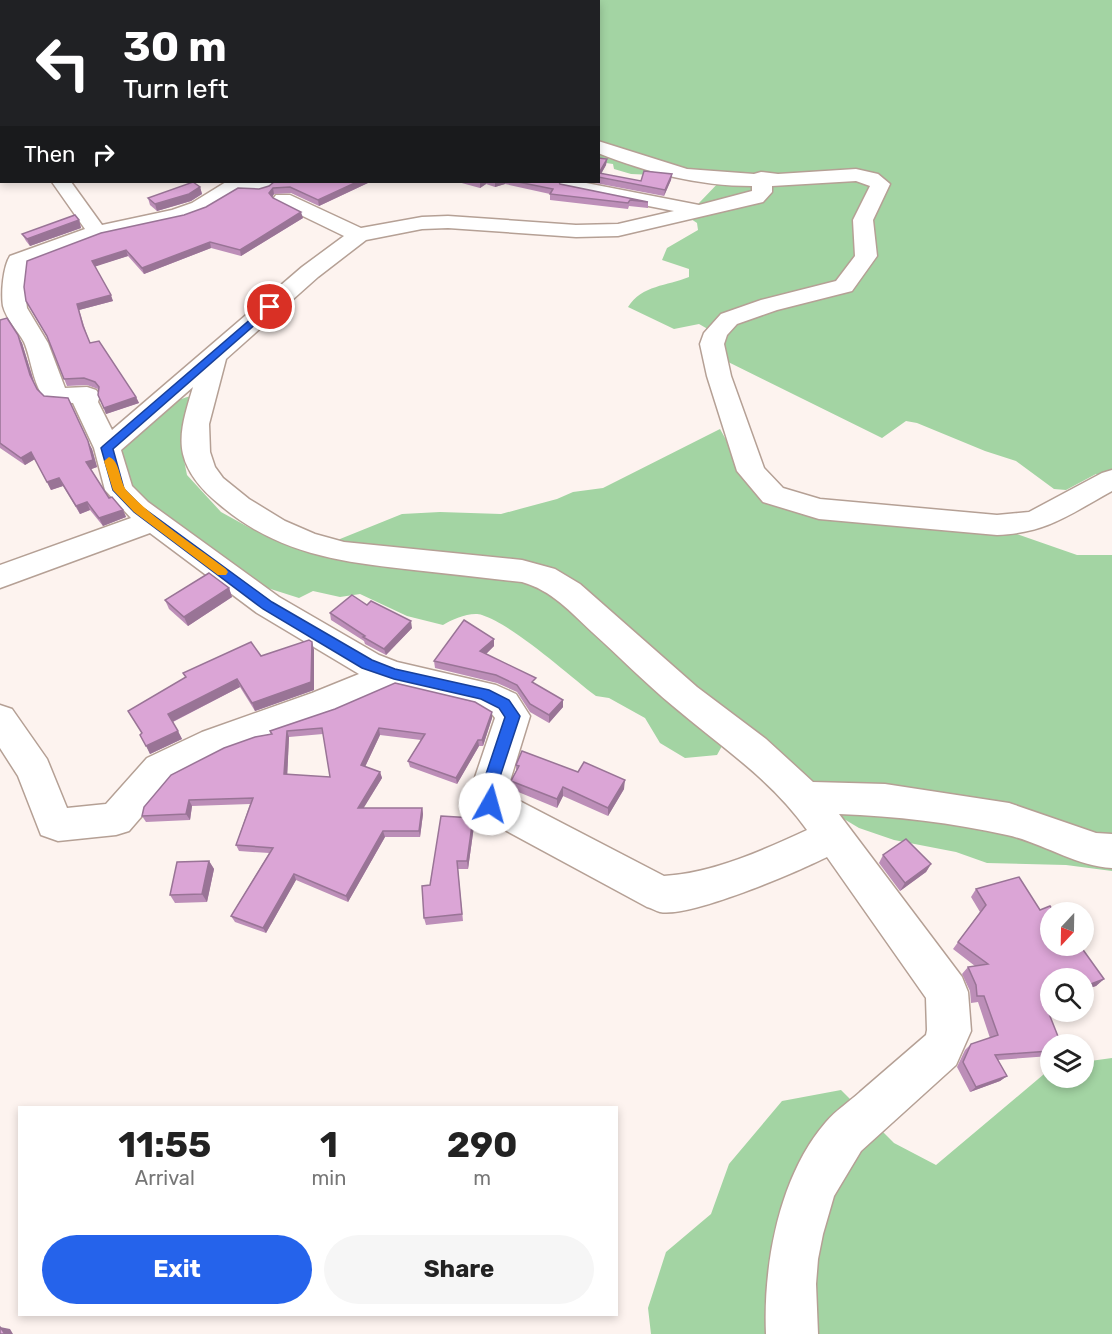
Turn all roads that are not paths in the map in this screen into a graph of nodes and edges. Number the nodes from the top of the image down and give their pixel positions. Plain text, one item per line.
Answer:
1 (600, 147) edge
2 (761, 178) junction
3 (63, 183) edge
4 (567, 183) edge
5 (262, 185) edge
6 (283, 199) dead end
7 (230, 210) edge
8 (699, 210) junction
9 (97, 232) junction
10 (359, 235) junction
11 (214, 356) junction
12 (107, 448) junction
13 (1112, 479) edge
14 (153, 521) junction
15 (0, 577) edge
16 (394, 674) junction
17 (0, 718) edge
18 (805, 797) junction
19 (834, 835) junction
20 (1112, 850) edge
21 (792, 1334) edge

1 - 2 street
2 - 8 street
2 - 13 street
3 - 9 street
4 - 8 street
5 - 7 street
5 - 9 street
6 - 10 street
8 - 10 street
9 - 12 street
10 - 11 street
11 - 12 street
11 - 18 street
12 - 14 street
14 - 15 street
14 - 16 street
16 - 17 street
16 - 19 street
18 - 19 street
18 - 20 street
19 - 21 street

